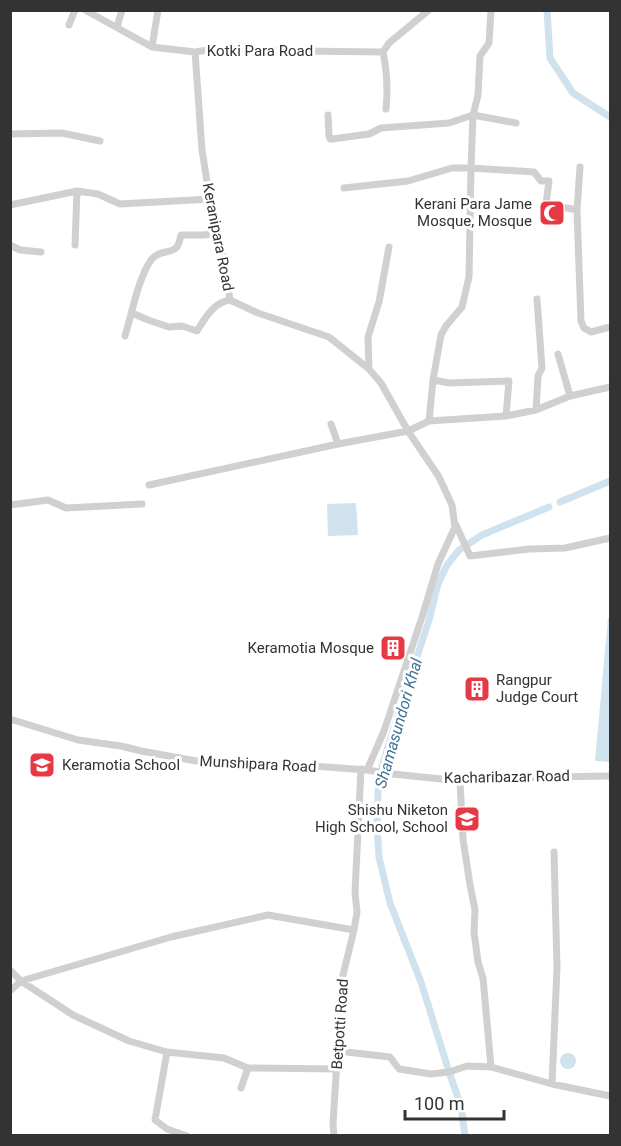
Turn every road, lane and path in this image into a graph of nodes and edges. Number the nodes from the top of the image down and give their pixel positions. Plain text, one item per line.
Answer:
1 (75, 10) edge
2 (85, 10) edge
3 (122, 10) edge
4 (158, 10) edge
5 (429, 10) edge
6 (491, 10) edge
7 (69, 25) dead end
8 (117, 27) junction
9 (152, 47) junction
10 (195, 52) junction
11 (382, 52) junction
12 (386, 109) dead end
13 (328, 115) dead end
14 (473, 115) junction
15 (516, 123) dead end
16 (10, 134) edge
17 (100, 141) dead end
18 (580, 167) dead end
19 (471, 168) junction
20 (345, 188) dead end
21 (77, 191) junction
22 (211, 199) junction
23 (10, 205) edge
24 (577, 210) junction
25 (76, 219) dead end
26 (219, 233) junction
27 (10, 245) edge
28 (389, 247) dead end
29 (41, 252) dead end
30 (537, 299) dead end
31 (230, 300) junction
32 (132, 313) junction
33 (610, 327) edge
34 (125, 336) dead end
35 (558, 354) dead end
36 (369, 369) junction
37 (433, 380) junction
38 (610, 387) edge
39 (570, 396) junction
40 (536, 410) junction
41 (506, 416) junction
42 (429, 421) junction
43 (331, 424) dead end
44 (406, 428) junction
45 (338, 444) junction
46 (149, 486) dead end
47 (142, 504) dead end
48 (10, 505) edge
49 (456, 525) junction
50 (610, 538) edge
51 (10, 719) edge
52 (384, 731) junction
53 (392, 734) dead end
54 (364, 769) junction
55 (610, 776) edge
56 (460, 781) junction
57 (554, 852) dead end
58 (354, 930) junction
59 (10, 970) edge
60 (21, 981) junction
61 (10, 992) edge
62 (338, 1051) junction
63 (167, 1052) junction
64 (491, 1067) junction
65 (248, 1068) junction
66 (337, 1069) junction
67 (552, 1084) junction
68 (241, 1089) dead end
69 (610, 1096) edge
70 (187, 1136) edge
71 (334, 1136) edge

1 - 7 street
2 - 8 street, Kotki Para Road
3 - 8 street
4 - 9 street
5 - 11 street
6 - 14 street
8 - 9 street, Kotki Para Road
9 - 10 street, Kotki Para Road
10 - 11 street, Kotki Para Road
10 - 22 street, Keranipara Road
11 - 12 street
13 - 14 street
14 - 15 street
14 - 19 street
16 - 17 street
18 - 24 street
19 - 20 street
19 - 24 street
19 - 37 street
21 - 22 street
21 - 23 street
21 - 25 street
22 - 26 street, Keranipara Road
24 - 33 street
26 - 31 street, Keranipara Road
26 - 32 street
27 - 29 street
28 - 36 street
30 - 40 street
31 - 32 street
31 - 36 street, Keranipara Road
32 - 34 street
35 - 39 street
36 - 44 street, Keranipara Road
37 - 41 street
37 - 42 street
38 - 39 street
39 - 40 street
40 - 41 street
41 - 42 street
42 - 44 street
43 - 45 street
44 - 45 street
44 - 49 street, Keranipara Road
45 - 46 street
47 - 48 street
49 - 50 street, Keranipara Road
49 - 52 street
51 - 54 street, Munshipara Road
52 - 53 street
52 - 54 street
54 - 56 street, Kacharibazar Road
54 - 58 street, Betpotti Road
55 - 56 street, Kacharibazar Road
56 - 64 street
57 - 67 street
58 - 60 street
58 - 62 street, Betpotti Road
59 - 60 street
60 - 61 street
60 - 63 street
62 - 64 street
62 - 66 street, Betpotti Road
63 - 65 street
63 - 70 street
64 - 67 street
65 - 66 street
65 - 68 street
66 - 71 street, Betpotti Road
67 - 69 street

